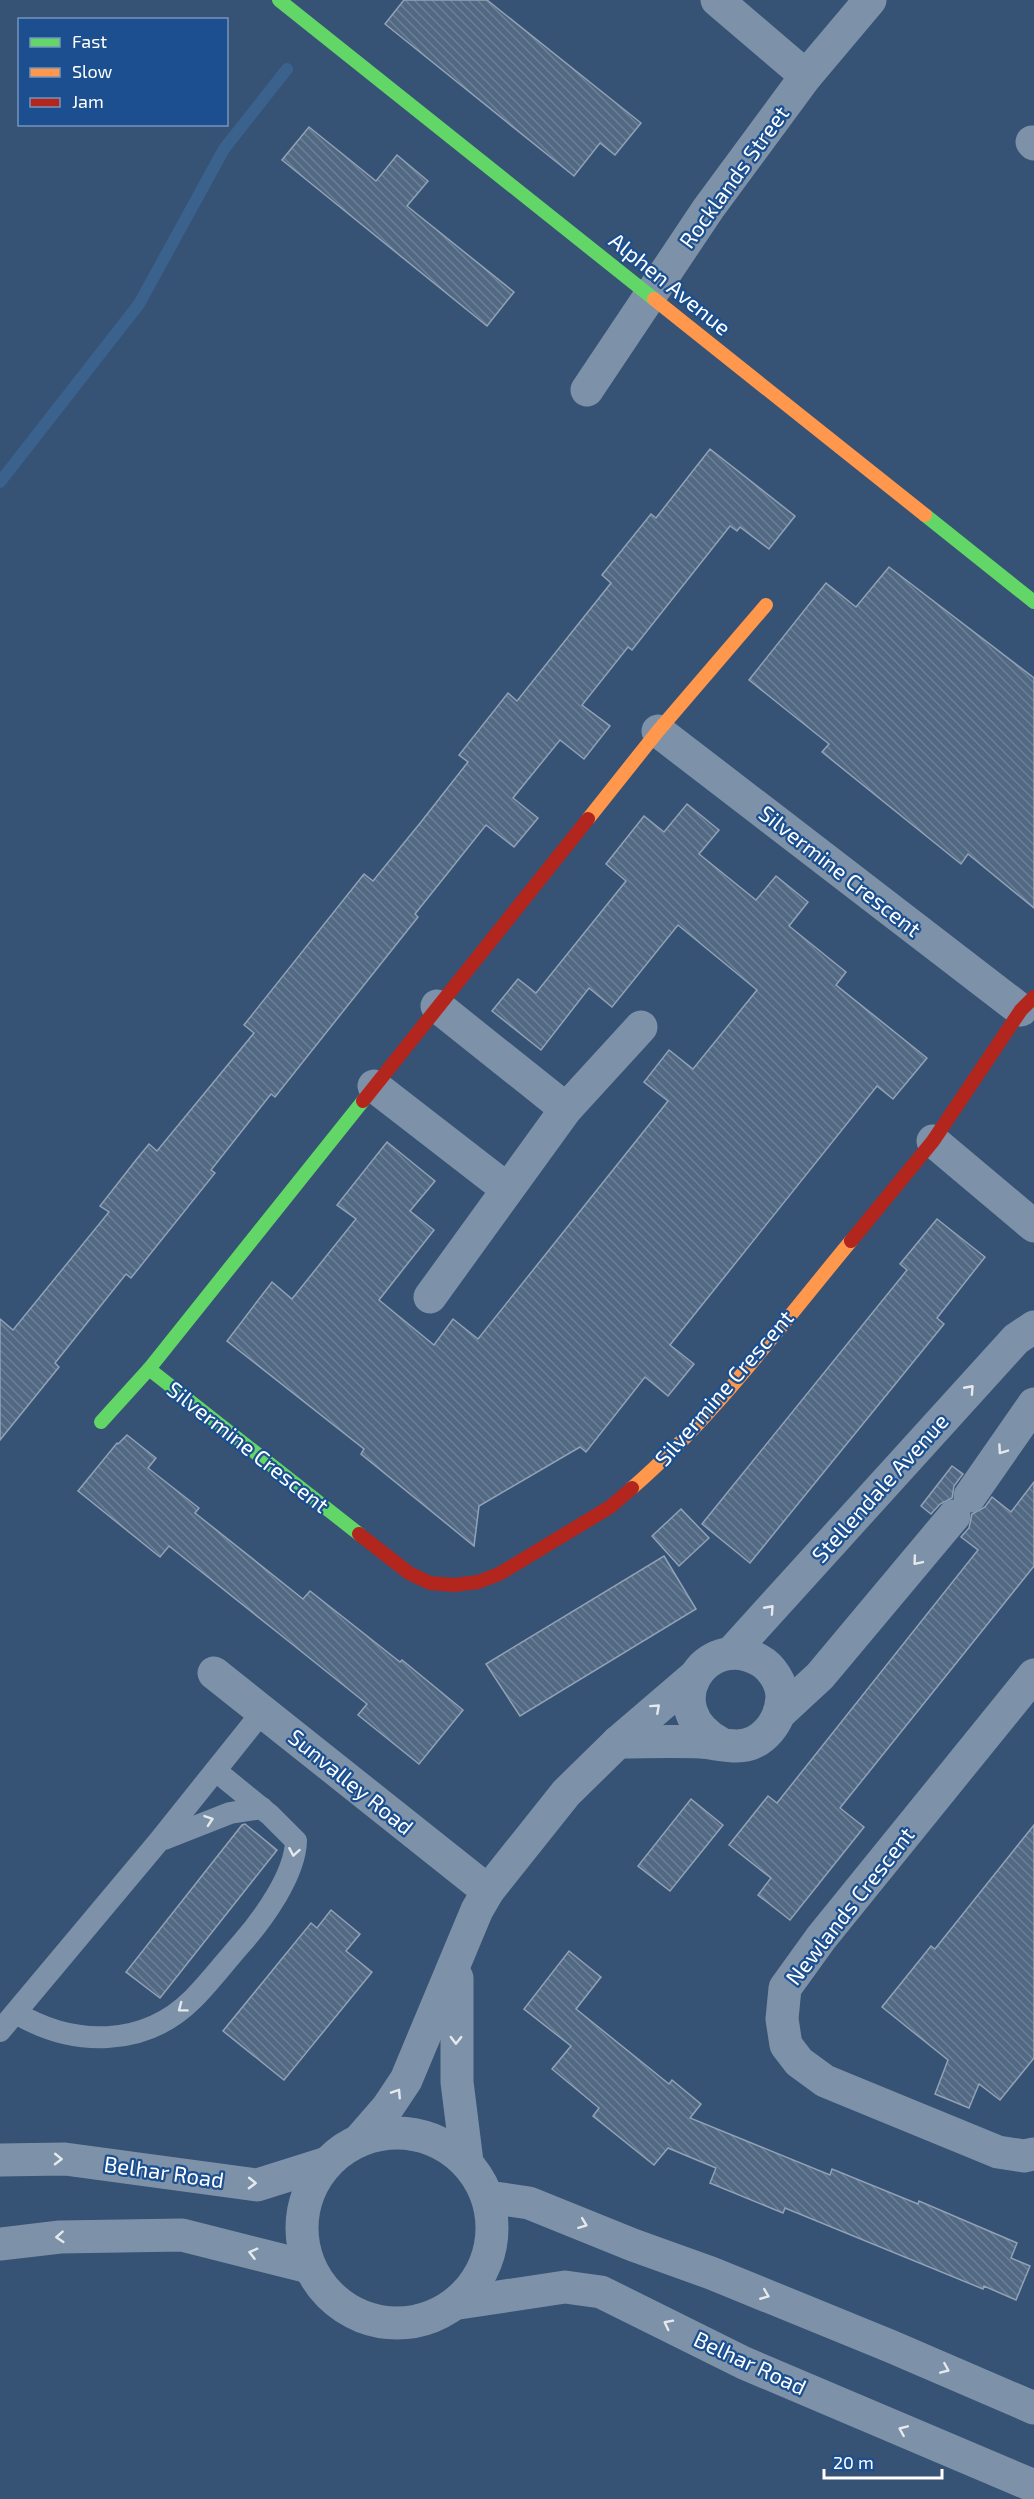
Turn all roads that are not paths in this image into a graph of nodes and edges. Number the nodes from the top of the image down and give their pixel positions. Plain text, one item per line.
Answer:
1 (279, 0) edge
2 (717, 0) edge
3 (870, 0) edge
4 (806, 76) junction
5 (651, 295) junction
6 (587, 390) dead end
7 (1034, 602) edge
8 (766, 605) dead end
9 (658, 731) junction
10 (1027, 1004) edge
11 (437, 1006) junction
12 (641, 1027) dead end
13 (374, 1086) junction
14 (566, 1109) junction
15 (933, 1141) junction
16 (507, 1189) junction
17 (1034, 1226) edge
18 (430, 1297) dead end
19 (1034, 1327) edge
20 (149, 1369) junction
21 (1034, 1404) edge
22 (101, 1422) dead end
23 (731, 1653) junction
24 (214, 1673) dead end
25 (1034, 1675) edge
26 (695, 1676) junction
27 (262, 1711) junction
28 (780, 1713) junction
29 (618, 1742) junction
30 (720, 1743) junction
31 (216, 1771) junction
32 (262, 1808) junction
33 (159, 1841) junction
34 (488, 1891) junction
35 (457, 1961) junction
36 (16, 2013) junction
37 (0, 2031) edge
38 (361, 2138) junction
39 (1034, 2154) edge
40 (0, 2160) edge
41 (467, 2162) junction
42 (324, 2164) junction
43 (488, 2197) junction
44 (0, 2244) edge
45 (309, 2268) junction
46 (459, 2303) junction
47 (1034, 2408) edge
48 (1034, 2486) edge

1 - 5 street, Alphen Avenue
2 - 4 street
3 - 4 street, Rocklands Street
4 - 5 street, Rocklands Street
5 - 6 street, Rocklands Street
5 - 7 street, Alphen Avenue
8 - 9 street, Silvermine Crescent
9 - 10 street, Silvermine Crescent
9 - 11 street, Silvermine Crescent
10 - 15 street, Silvermine Crescent
11 - 13 street, Silvermine Crescent
11 - 14 street
12 - 14 street
13 - 16 street
13 - 20 street, Silvermine Crescent
14 - 16 street
15 - 17 street
15 - 20 street, Silvermine Crescent
16 - 18 street
23 -> 19 street, Stellendale Avenue
20 - 22 street, Silvermine Crescent
21 -> 28 street
23 - 26 street
23 - 28 street
24 - 27 street, Sunvalley Road
25 - 39 street, Newlands Crescent
29 -> 26 street
26 - 30 street
27 - 31 lane
27 - 34 street, Sunvalley Road
28 - 30 street
29 - 30 street
29 - 34 street
31 - 32 lane
31 - 33 lane
33 -> 32 lane
32 -> 36 lane
33 - 36 lane
34 - 35 street
38 -> 35 street
35 -> 41 street
36 - 37 lane
38 - 41 street
38 - 42 street
40 -> 42 street, Belhar Road
41 - 43 street
42 - 45 street
43 - 46 street
43 -> 47 street
45 -> 44 street
45 - 46 street
48 -> 46 street, Belhar Road

